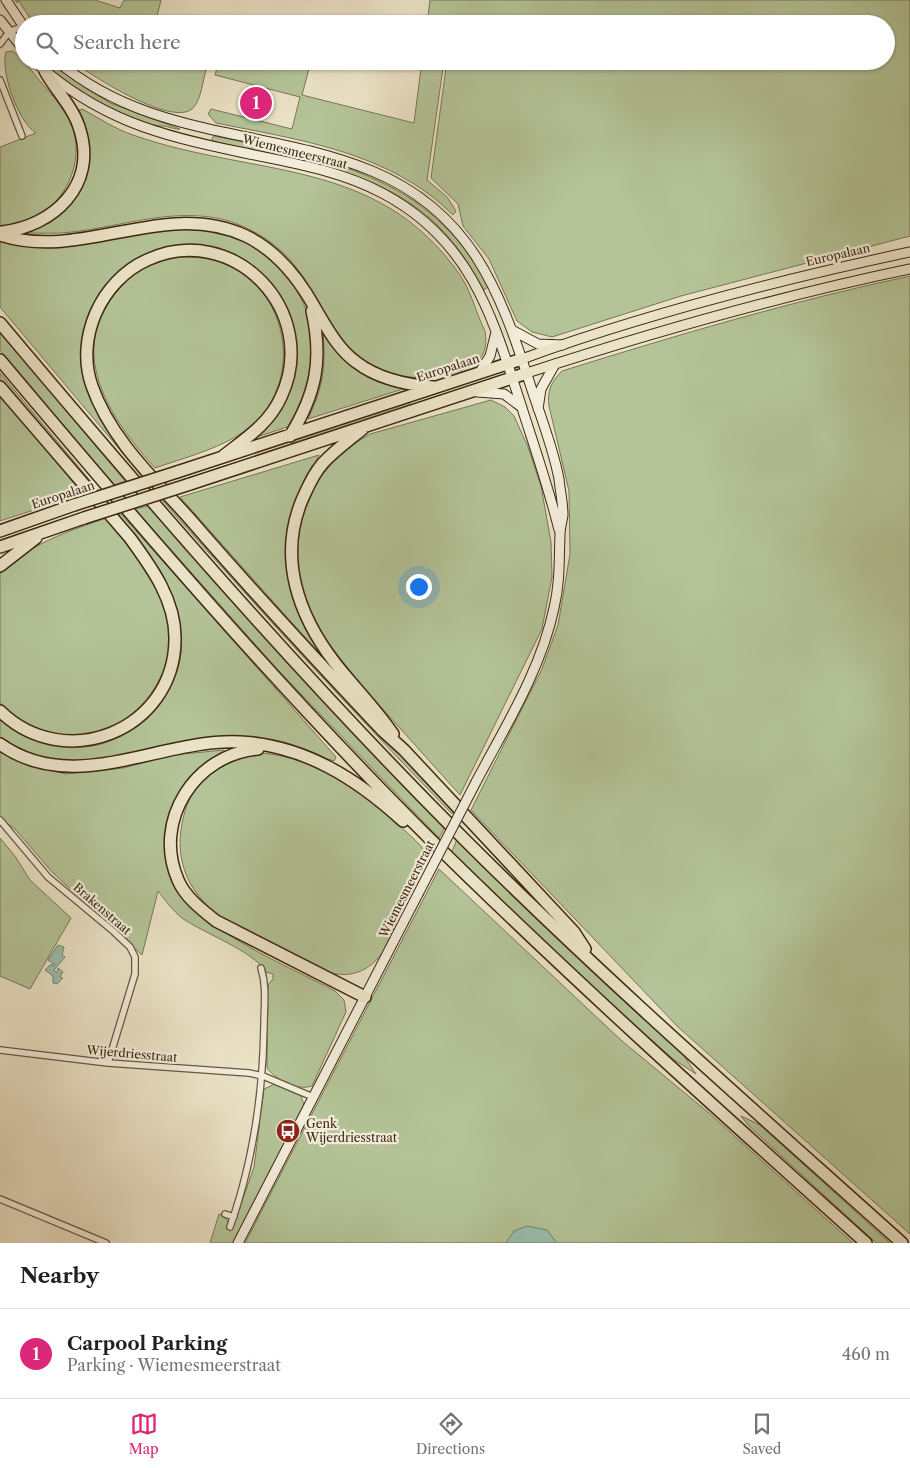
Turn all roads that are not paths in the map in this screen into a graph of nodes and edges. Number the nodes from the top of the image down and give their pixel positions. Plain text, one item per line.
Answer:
1 (6, 0) edge
2 (15, 15) edge
3 (0, 20) edge
4 (15, 30) edge
5 (9, 32) junction
6 (15, 39) edge
7 (0, 44) edge
8 (70, 70) edge
9 (45, 71) joint
10 (0, 80) edge
11 (22, 136) dead end
12 (0, 234) edge
13 (910, 252) edge
14 (910, 269) edge
15 (310, 300) junction
16 (0, 323) edge
17 (512, 330) junction
18 (496, 332) junction
19 (564, 345) junction
20 (522, 359) junction
21 (0, 360) edge
22 (508, 364) junction
23 (555, 364) junction
24 (480, 372) junction
25 (527, 373) junction
26 (512, 378) junction
27 (0, 387) edge
28 (434, 387) junction
29 (470, 392) junction
30 (522, 408) junction
31 (538, 409) junction
32 (366, 426) junction
33 (291, 435) junction
34 (222, 457) junction
35 (262, 460) junction
36 (0, 531) edge
37 (42, 533) junction
38 (560, 534) junction
39 (0, 547) edge
40 (0, 566) edge
41 (0, 711) edge
42 (0, 744) edge
43 (277, 748) junction
44 (404, 750) junction
45 (0, 820) edge
46 (432, 840) junction
47 (595, 965) junction
48 (261, 968) dead end
49 (270, 978) dead end
50 (263, 979) junction
51 (365, 997) junction
52 (0, 1050) edge
53 (108, 1063) junction
54 (263, 1076) junction
55 (313, 1097) junction
56 (0, 1199) edge
57 (225, 1214) dead end
58 (234, 1217) junction
59 (230, 1227) dead end
60 (106, 1243) edge
61 (238, 1243) edge
62 (866, 1243) edge
63 (902, 1243) edge

1 - 2 main road
3 - 5 main road
4 - 5 street
5 - 6 main road
5 - 7 street
8 - 17 main road, Wiemesmeerstraat
9 - 12 highway
9 - 18 main road, Wiemesmeerstraat
10 - 11 street
12 - 15 highway
13 - 19 main road, Europalaan
14 - 23 main road
15 - 28 highway
15 - 33 highway
16 - 47 highway
17 - 19 main road
17 - 20 main road, Wiemesmeerstraat
18 - 22 main road, Wiemesmeerstraat
18 - 24 main road
19 - 20 main road, Europalaan
20 - 22 highway, Europalaan
20 - 25 main road, Wiemesmeerstraat
21 - 46 highway
22 - 24 highway, Europalaan
22 - 26 main road, Wiemesmeerstraat
23 - 25 main road
23 - 31 main road
24 - 28 highway, Europalaan
25 - 26 highway
25 - 31 main road, Wiemesmeerstraat
26 - 29 highway
26 - 30 main road, Wiemesmeerstraat
27 - 41 highway
28 - 33 highway, Europalaan
29 - 30 main road
29 - 32 highway
30 - 38 main road, Wiemesmeerstraat
31 - 38 main road, Wiemesmeerstraat
32 - 35 highway
32 - 44 highway
33 - 34 highway, Europalaan
33 - 35 highway
34 - 36 highway, Europalaan, bridge
34 - 44 highway
35 - 37 highway, bridge
37 - 39 highway
37 - 40 highway
38 - 51 main road, Wiemesmeerstraat, bridge
42 - 43 highway
43 - 46 highway
43 - 51 highway
44 - 47 highway
45 - 53 street, Brakenstraat
46 - 62 highway
47 - 63 highway
48 - 50 street
49 - 50 street
50 - 54 street
51 - 55 main road, Wiemesmeerstraat
52 - 53 street, Wijerdriesstraat
53 - 54 street, Wijerdriesstraat
54 - 55 street, Wijerdriesstraat
54 - 58 street
55 - 61 main road, Wiemesmeerstraat
56 - 60 street
57 - 58 street
58 - 59 street

